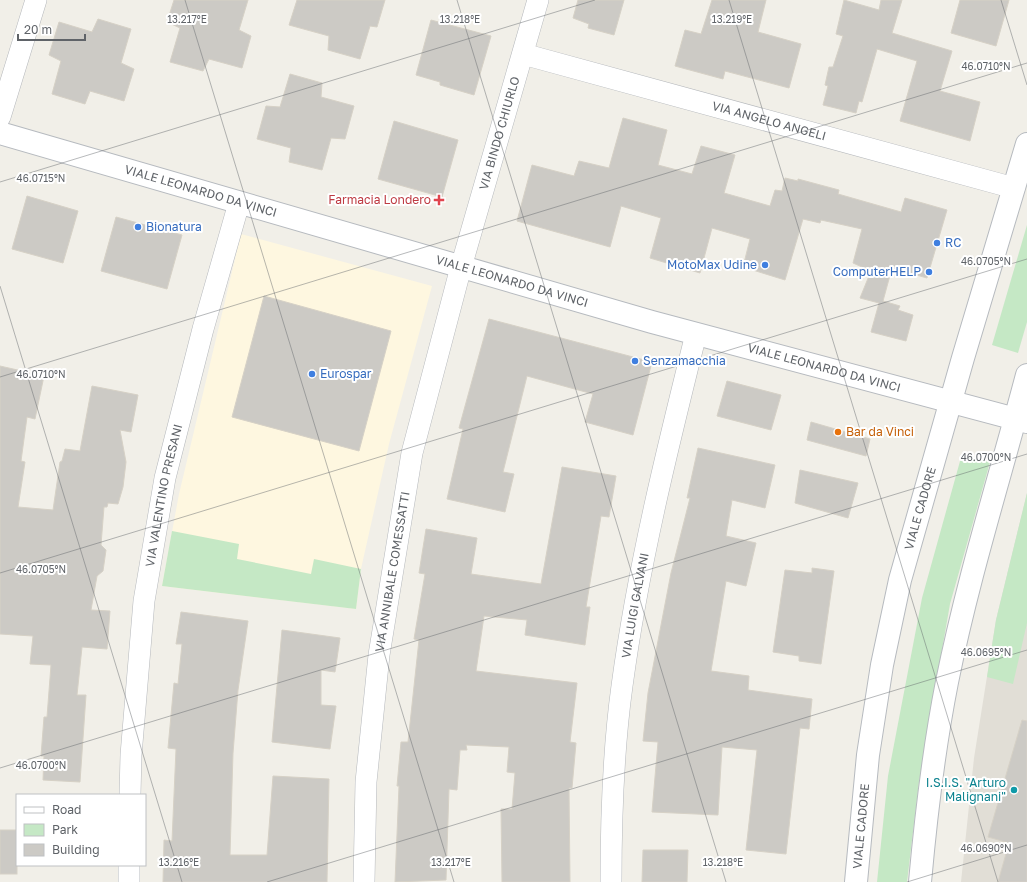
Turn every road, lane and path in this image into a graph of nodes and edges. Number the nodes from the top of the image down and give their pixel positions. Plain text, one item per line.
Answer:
1 (36, 0) edge
2 (538, 0) edge
3 (523, 54) junction
4 (0, 117) edge
5 (0, 133) edge
6 (1027, 144) edge
7 (1014, 188) junction
8 (239, 203) junction
9 (461, 267) junction
10 (696, 334) junction
11 (1027, 375) edge
12 (951, 401) junction
13 (1021, 420) edge
14 (130, 794) edge
15 (129, 866) edge
16 (128, 882) edge
17 (364, 882) edge
18 (611, 882) edge
19 (856, 882) edge
20 (920, 882) edge

1 - 4 street
2 - 3 street, VIA BINDO CHIURLO
3 - 7 street, VIA ANGELO ANGELI
3 - 9 street, VIA BINDO CHIURLO
5 - 8 main road, VIALE LEONARDO DA VINCI
6 - 7 main road, VIALE CADORE
7 - 12 main road, VIALE CADORE
8 - 9 main road, VIALE LEONARDO DA VINCI
8 - 14 street, VIA VALENTINO PRESANI
9 - 10 main road, VIALE LEONARDO DA VINCI
9 - 17 street, VIA ANNIBALE COMESSATTI
10 - 12 main road, VIALE LEONARDO DA VINCI
10 - 18 street, VIA LUIGI GALVANI
11 - 13 main road
12 - 13 main road, VIALE LEONARDO DA VINCI
12 - 19 main road, VIALE CADORE
13 - 20 main road
15 - 16 street

